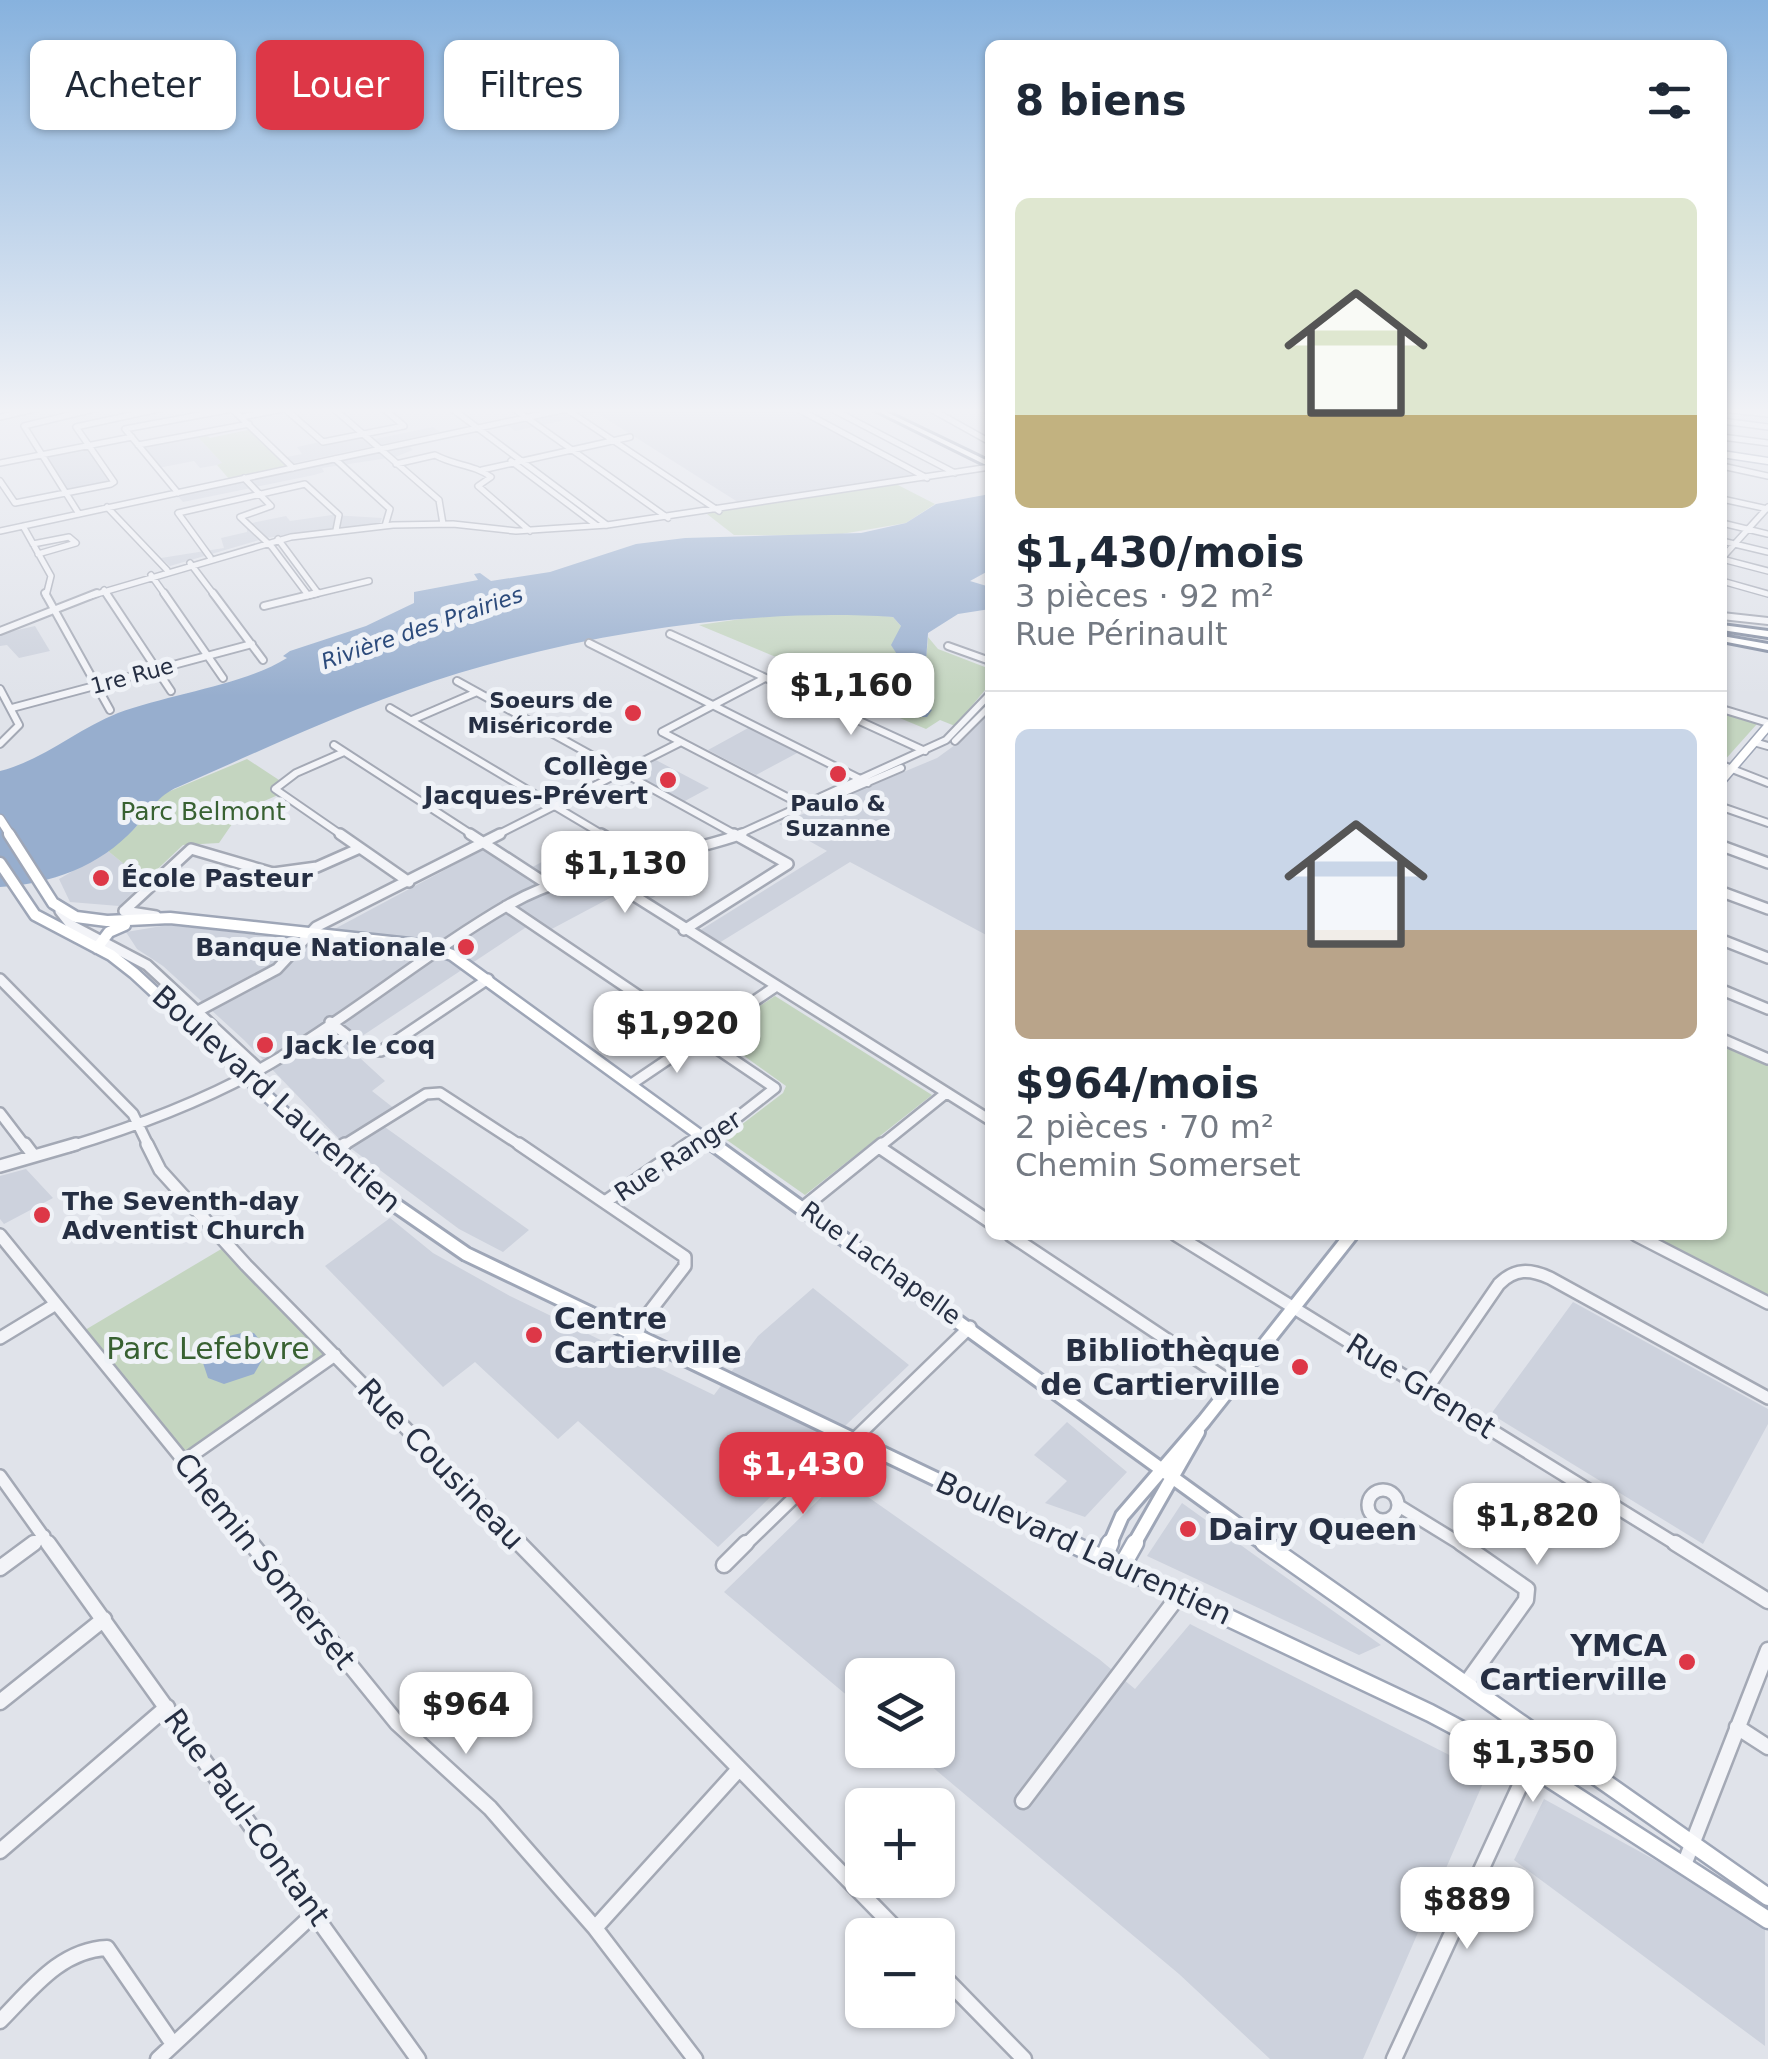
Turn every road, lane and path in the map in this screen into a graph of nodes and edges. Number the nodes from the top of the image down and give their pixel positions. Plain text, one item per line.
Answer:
1 (73, 504) edge
2 (117, 504) edge
3 (216, 504) edge
4 (269, 504) edge
5 (326, 504) edge
6 (386, 504) edge
7 (440, 504) edge
8 (499, 504) edge
9 (569, 504) edge
10 (581, 504) edge
11 (649, 504) edge
12 (709, 504) edge
13 (762, 504) edge
14 (107, 506) junction
15 (1768, 508) edge
16 (719, 511) junction
17 (78, 512) junction
18 (668, 518) junction
19 (443, 524) junction
20 (607, 524) junction
21 (1727, 524) edge
22 (23, 526) junction
23 (385, 526) junction
24 (596, 526) junction
25 (0, 529) edge
26 (336, 530) junction
27 (530, 530) junction
28 (1747, 530) junction
29 (1768, 534) edge
30 (295, 536) junction
31 (278, 539) junction
32 (264, 542) junction
33 (1727, 542) edge
34 (33, 544) junction
35 (1734, 544) junction
36 (284, 548) junction
37 (1727, 552) edge
38 (1768, 552) edge
39 (38, 554) junction
40 (210, 556) junction
41 (1727, 559) edge
42 (190, 563) junction
43 (167, 570) junction
44 (1768, 571) edge
45 (151, 575) junction
46 (369, 580) dead end
47 (1727, 582) edge
48 (104, 590) junction
49 (318, 593) junction
50 (1768, 594) edge
51 (308, 596) junction
52 (264, 606) dead end
53 (55, 611) junction
54 (1727, 617) edge
55 (1768, 619) edge
56 (1, 627) edge
57 (1727, 633) edge
58 (670, 634) dead end
59 (1768, 641) edge
60 (252, 644) junction
61 (589, 644) dead end
62 (948, 646) dead end
63 (207, 656) junction
64 (985, 659) edge
65 (264, 660) dead end
66 (157, 669) junction
67 (223, 678) dead end
68 (765, 678) junction
69 (457, 681) dead end
70 (96, 685) junction
71 (0, 689) edge
72 (170, 691) dead end
73 (477, 692) junction
74 (985, 700) edge
75 (714, 705) junction
76 (12, 708) junction
77 (390, 708) dead end
78 (110, 710) dead end
79 (1727, 710) edge
80 (985, 711) edge
81 (412, 720) junction
82 (1768, 725) edge
83 (681, 742) junction
84 (1754, 742) junction
85 (0, 744) edge
86 (334, 745) dead end
87 (1768, 746) edge
88 (344, 752) junction
89 (925, 752) junction
90 (1727, 767) edge
91 (622, 773) junction
92 (864, 781) junction
93 (1768, 783) edge
94 (556, 806) junction
95 (806, 806) junction
96 (1727, 809) edge
97 (0, 819) edge
98 (1768, 823) edge
99 (760, 826) joint
100 (737, 836) junction
101 (486, 843) junction
102 (360, 848) junction
103 (1727, 848) edge
104 (648, 862) junction
105 (0, 863) edge
106 (1768, 863) edge
107 (598, 873) junction
108 (409, 882) junction
109 (550, 886) junction
110 (1727, 894) edge
111 (506, 906) junction
112 (1768, 909) edge
113 (60, 911) junction
114 (170, 918) junction
115 (140, 920) junction
116 (684, 930) junction
117 (309, 933) junction
118 (1727, 942) edge
119 (99, 944) junction
120 (438, 948) junction
121 (1768, 958) edge
122 (0, 979) edge
123 (488, 979) junction
124 (776, 987) junction
125 (1727, 992) edge
126 (1768, 1010) edge
127 (198, 1011) junction
128 (330, 1022) junction
129 (700, 1037) junction
130 (1727, 1041) edge
131 (1768, 1058) edge
132 (259, 1070) junction
133 (244, 1078) junction
134 (633, 1083) junction
135 (946, 1093) junction
136 (0, 1113) edge
137 (985, 1117) edge
138 (137, 1125) junction
139 (706, 1136) junction
140 (878, 1147) junction
141 (329, 1154) junction
142 (34, 1156) junction
143 (0, 1166) edge
144 (606, 1202) junction
145 (804, 1207) junction
146 (985, 1219) edge
147 (0, 1235) edge
148 (1018, 1240) edge
149 (1184, 1240) edge
150 (1347, 1240) edge
151 (1646, 1240) edge
152 (1768, 1303) edge
153 (56, 1304) junction
154 (1293, 1307) junction
155 (970, 1327) junction
156 (631, 1336) junction
157 (0, 1338) edge
158 (335, 1355) junction
159 (1232, 1383) junction
160 (1426, 1390) junction
161 (1768, 1398) edge
162 (1204, 1422) junction
163 (854, 1440) junction
164 (184, 1461) junction
165 (1162, 1466) junction
166 (0, 1476) edge
167 (1176, 1477) junction
168 (1399, 1506) dead end
169 (44, 1536) junction
170 (1104, 1557) junction
171 (724, 1565) dead end
172 (1122, 1566) junction
173 (0, 1568) edge
174 (1180, 1594) junction
175 (1768, 1601) edge
176 (104, 1619) junction
177 (1768, 1650) edge
178 (1464, 1687) junction
179 (0, 1702) edge
180 (167, 1707) junction
181 (1737, 1726) junction
182 (1541, 1740) junction
183 (1768, 1747) edge
184 (1528, 1765) junction
185 (739, 1769) junction
186 (1023, 1801) dead end
187 (1691, 1843) junction
188 (0, 1851) edge
189 (1684, 1865) junction
190 (1768, 1898) edge
191 (316, 1912) junction
192 (885, 1918) edge
193 (1768, 1920) edge
194 (595, 1928) junction
195 (955, 1988) edge
196 (0, 2021) edge
197 (173, 2044) junction
198 (158, 2059) edge
199 (418, 2059) edge
200 (695, 2059) edge
201 (1024, 2059) edge
202 (1394, 2059) edge

1 - 17 street
2 - 14 street
3 - 40 street
4 - 32 street
5 - 26 street
6 - 23 street
7 - 19 street
8 - 27 street
9 - 24 street
10 - 20 street
11 - 18 street
12 - 16 street
13 - 16 street
14 - 17 street
14 - 43 street
15 - 28 street
16 - 18 street
17 - 22 street
17 - 25 street
18 - 20 street
19 - 23 street
19 - 27 street
20 - 24 street
21 - 28 street
22 - 25 street
22 - 34 street
23 - 26 street
24 - 27 street
26 - 30 street
28 - 29 street
28 - 35 street
30 - 31 street
30 - 36 street
31 - 32 street
31 - 36 street
32 - 40 street
32 - 51 street
33 - 35 street
34 - 39 street
34 - 39 street
35 - 37 street
35 - 38 street
36 - 49 street
39 - 53 street
40 - 42 street
41 - 44 street
42 - 43 street
42 - 60 street
43 - 45 street
45 - 48 street
45 - 63 street
46 - 49 street
47 - 50 street
48 - 53 street
48 - 66 street
49 - 51 street
51 - 52 street
53 - 56 street
53 - 70 street
54 - 55 street
57 - 59 highway
58 - 68 street
60 - 63 street, 1re Rue
60 - 65 street
61 - 75 street
62 - 64 street
63 - 66 street, 1re Rue
63 - 67 street
66 - 70 street, 1re Rue
66 - 72 street
68 - 75 street
68 - 89 street
69 - 73 street
70 - 76 street, 1re Rue
70 - 78 street
71 - 76 street
73 - 81 street
73 - 91 street
74 - 89 street
75 - 83 street
75 - 92 street
76 - 85 street
77 - 81 street
79 - 82 street
80 - 92 street
81 - 94 street
82 - 84 main road
83 - 91 street
83 - 95 street
84 - 87 street
84 - 90 main road
86 - 88 street
88 - 101 street
88 - 102 street
89 - 92 street
90 - 93 street
91 - 94 street
91 - 100 street
92 - 95 street
94 - 101 street
94 - 104 street
95 - 99 street
96 - 98 street
97 - 113 main road, Boulevard Laurentien
99 - 100 street
100 - 104 street
100 - 116 street
101 - 108 street
101 - 109 street
102 - 108 street
102 - 114 street, Rue Lachapelle
103 - 106 street
104 - 107 street
105 - 119 main road, Boulevard Laurentien
107 - 109 street
107 - 116 street
108 - 117 street
109 - 111 street
110 - 112 street
111 - 120 street
111 - 129 street, Rue Ranger
113 - 115 main road, Rue Lachapelle
113 - 119 street, Boulevard Laurentien
114 - 115 main road, Rue Lachapelle
114 - 117 main road, Rue Lachapelle
115 - 119 main road
116 - 124 street
117 - 120 main road, Rue Lachapelle
117 - 127 street
118 - 121 street
119 - 127 street, Boulevard Laurentien
119 - 133 main road, Boulevard Laurentien
120 - 123 main road, Rue Lachapelle
120 - 128 street
122 - 138 street, Rue Cousineau
123 - 128 street
123 - 134 main road, Rue Lachapelle
124 - 129 street
124 - 135 street
125 - 126 street
127 - 132 street, Boulevard Laurentien
128 - 132 street
129 - 134 street
129 - 139 street, Rue Ranger
130 - 131 street
132 - 133 street
133 - 138 street
133 - 141 main road, Boulevard Laurentien
134 - 139 main road, Rue Lachapelle
135 - 137 street
135 - 140 street
136 - 142 street
138 - 142 street
138 - 158 street, Rue Cousineau
139 - 144 street, Rue Ranger
139 - 145 main road, Rue Lachapelle
140 - 145 street
140 - 146 street
141 - 144 street
141 - 156 main road, Boulevard Laurentien
142 - 143 street
144 - 156 street
145 - 155 main road, Rue Lachapelle
147 - 153 street, Chemin Somerset
148 - 159 street
149 - 154 street, Rue Grenet
150 - 154 main road
151 - 152 street
153 - 157 street
153 - 164 street, Chemin Somerset
154 - 159 main road
154 - 160 street, Rue Grenet
155 - 163 street
155 - 165 main road, Rue Lachapelle
156 - 163 main road, Boulevard Laurentien
158 - 164 street
158 - 185 street, Rue Cousineau
159 - 162 main road
160 - 161 street
160 - 175 street, Rue Grenet
162 - 165 main road
162 - 167 main road
163 - 170 main road, Boulevard Laurentien
163 - 171 street
164 - 194 street, Chemin Somerset
165 - 167 main road, Rue Lachapelle
165 - 170 main road
166 - 169 street, Rue Paul-Contant
167 - 172 main road
167 - 178 main road, Rue Lachapelle
168 - 178 street
169 - 173 street
169 - 176 street, Rue Paul-Contant
170 - 172 main road, Boulevard Laurentien
172 - 174 main road, Boulevard Laurentien
174 - 184 main road, Boulevard Laurentien
174 - 186 street
176 - 179 street
176 - 180 street, Rue Paul-Contant
177 - 181 street
178 - 182 main road, Rue Lachapelle
180 - 188 street
180 - 191 street, Rue Paul-Contant
181 - 183 street
181 - 187 street
182 - 184 street
182 - 187 main road
184 - 189 main road, Boulevard Laurentien
184 - 202 street
185 - 192 street, Rue Cousineau
185 - 194 street
187 - 189 street
187 - 190 main road
189 - 193 main road, Boulevard Laurentien
191 - 197 street
191 - 199 street, Rue Paul-Contant
194 - 200 street, Chemin Somerset
195 - 201 street
196 - 197 street
197 - 198 street

